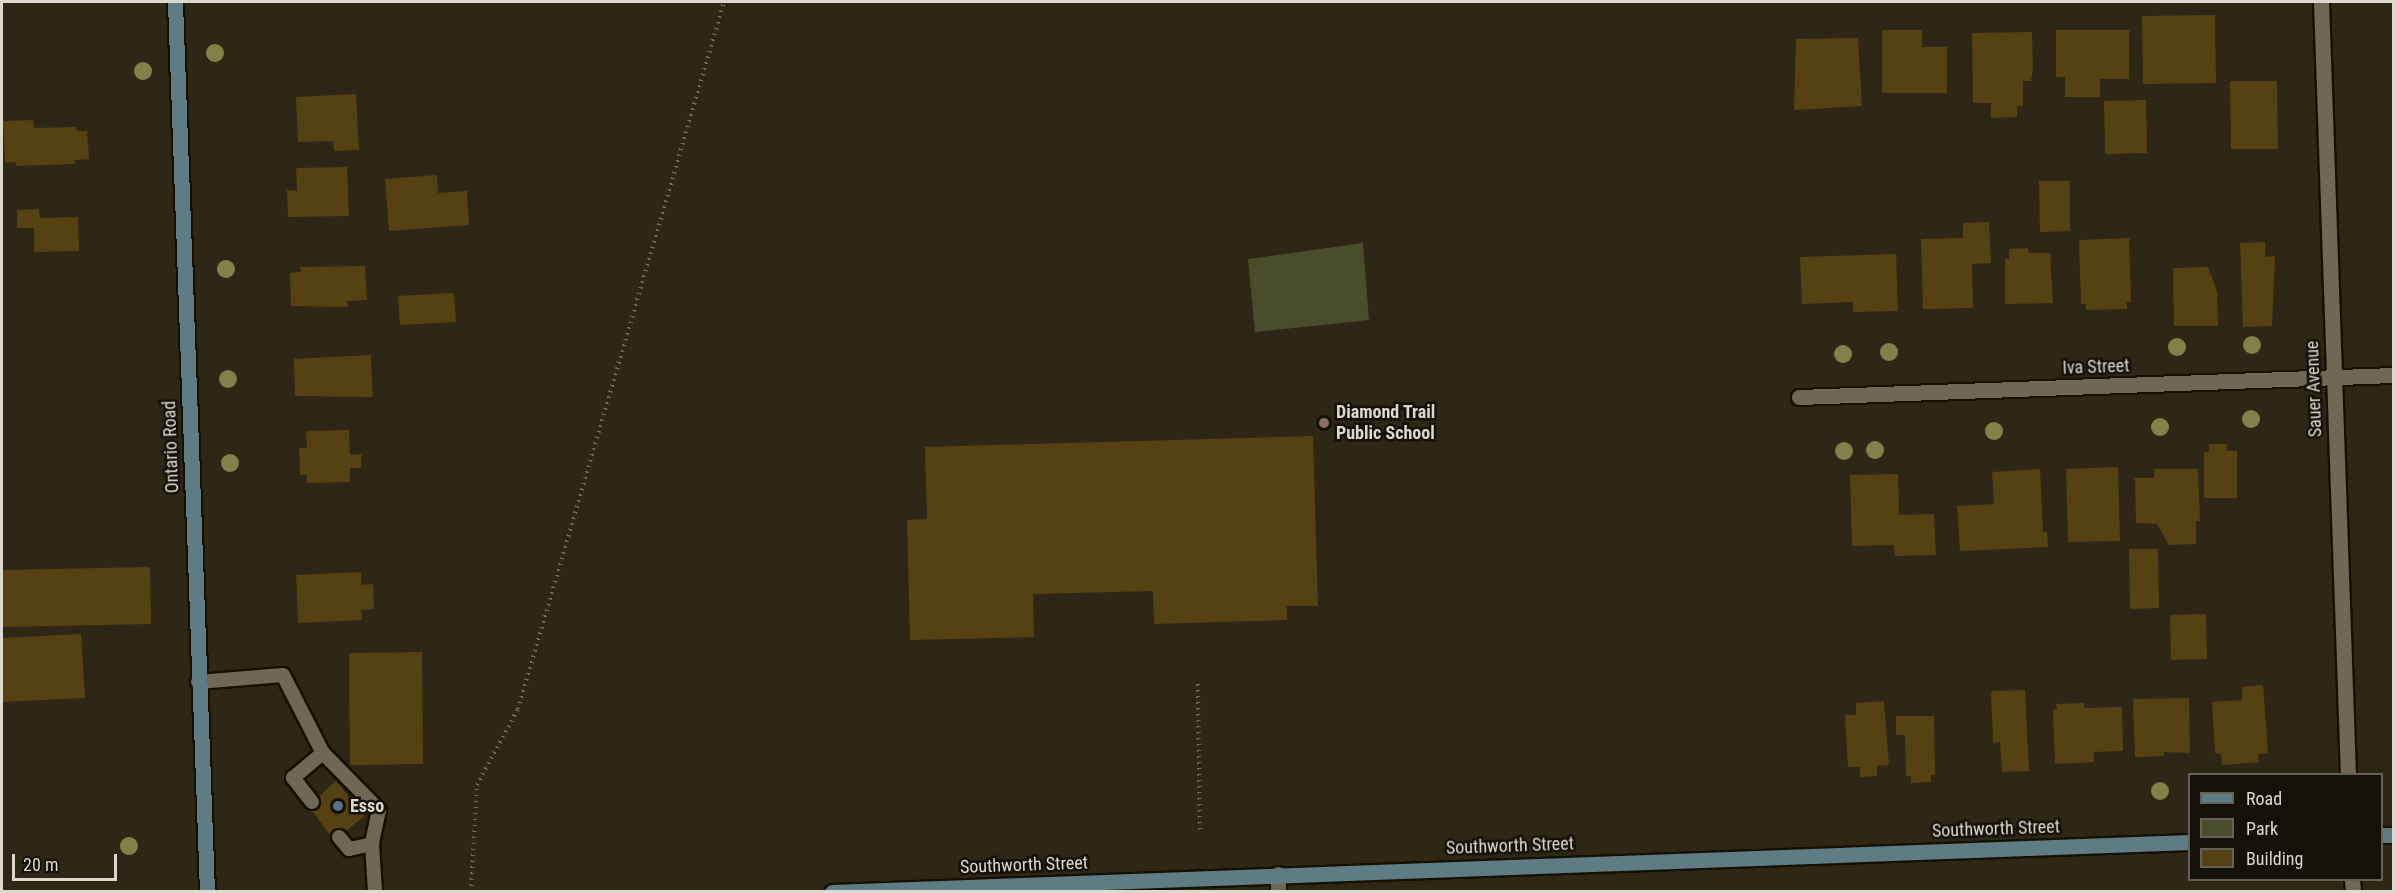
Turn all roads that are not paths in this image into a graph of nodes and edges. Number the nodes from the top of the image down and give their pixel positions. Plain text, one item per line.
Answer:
1 (175, 2) edge
2 (2321, 2) edge
3 (2394, 375) edge
4 (2333, 378) junction
5 (1799, 397) dead end
6 (198, 682) junction
7 (323, 753) junction
8 (2348, 773) edge
9 (312, 802) dead end
10 (339, 837) dead end
11 (2188, 842) edge
12 (372, 844) junction
13 (1278, 874) junction
14 (207, 891) edge
15 (375, 891) edge
16 (832, 891) edge
17 (1278, 891) edge

1 - 6 main road, Ontario Road
2 - 4 street, Sauer Avenue
3 - 4 street, Iva Street
4 - 5 street, Iva Street
4 - 8 street, Sauer Avenue
6 - 7 lane
6 - 14 main road, Ontario Road
7 - 9 lane
7 - 12 lane
10 - 12 lane
11 - 13 main road, Southworth Street
12 - 15 lane
13 - 16 main road, Southworth Street
13 - 17 street

